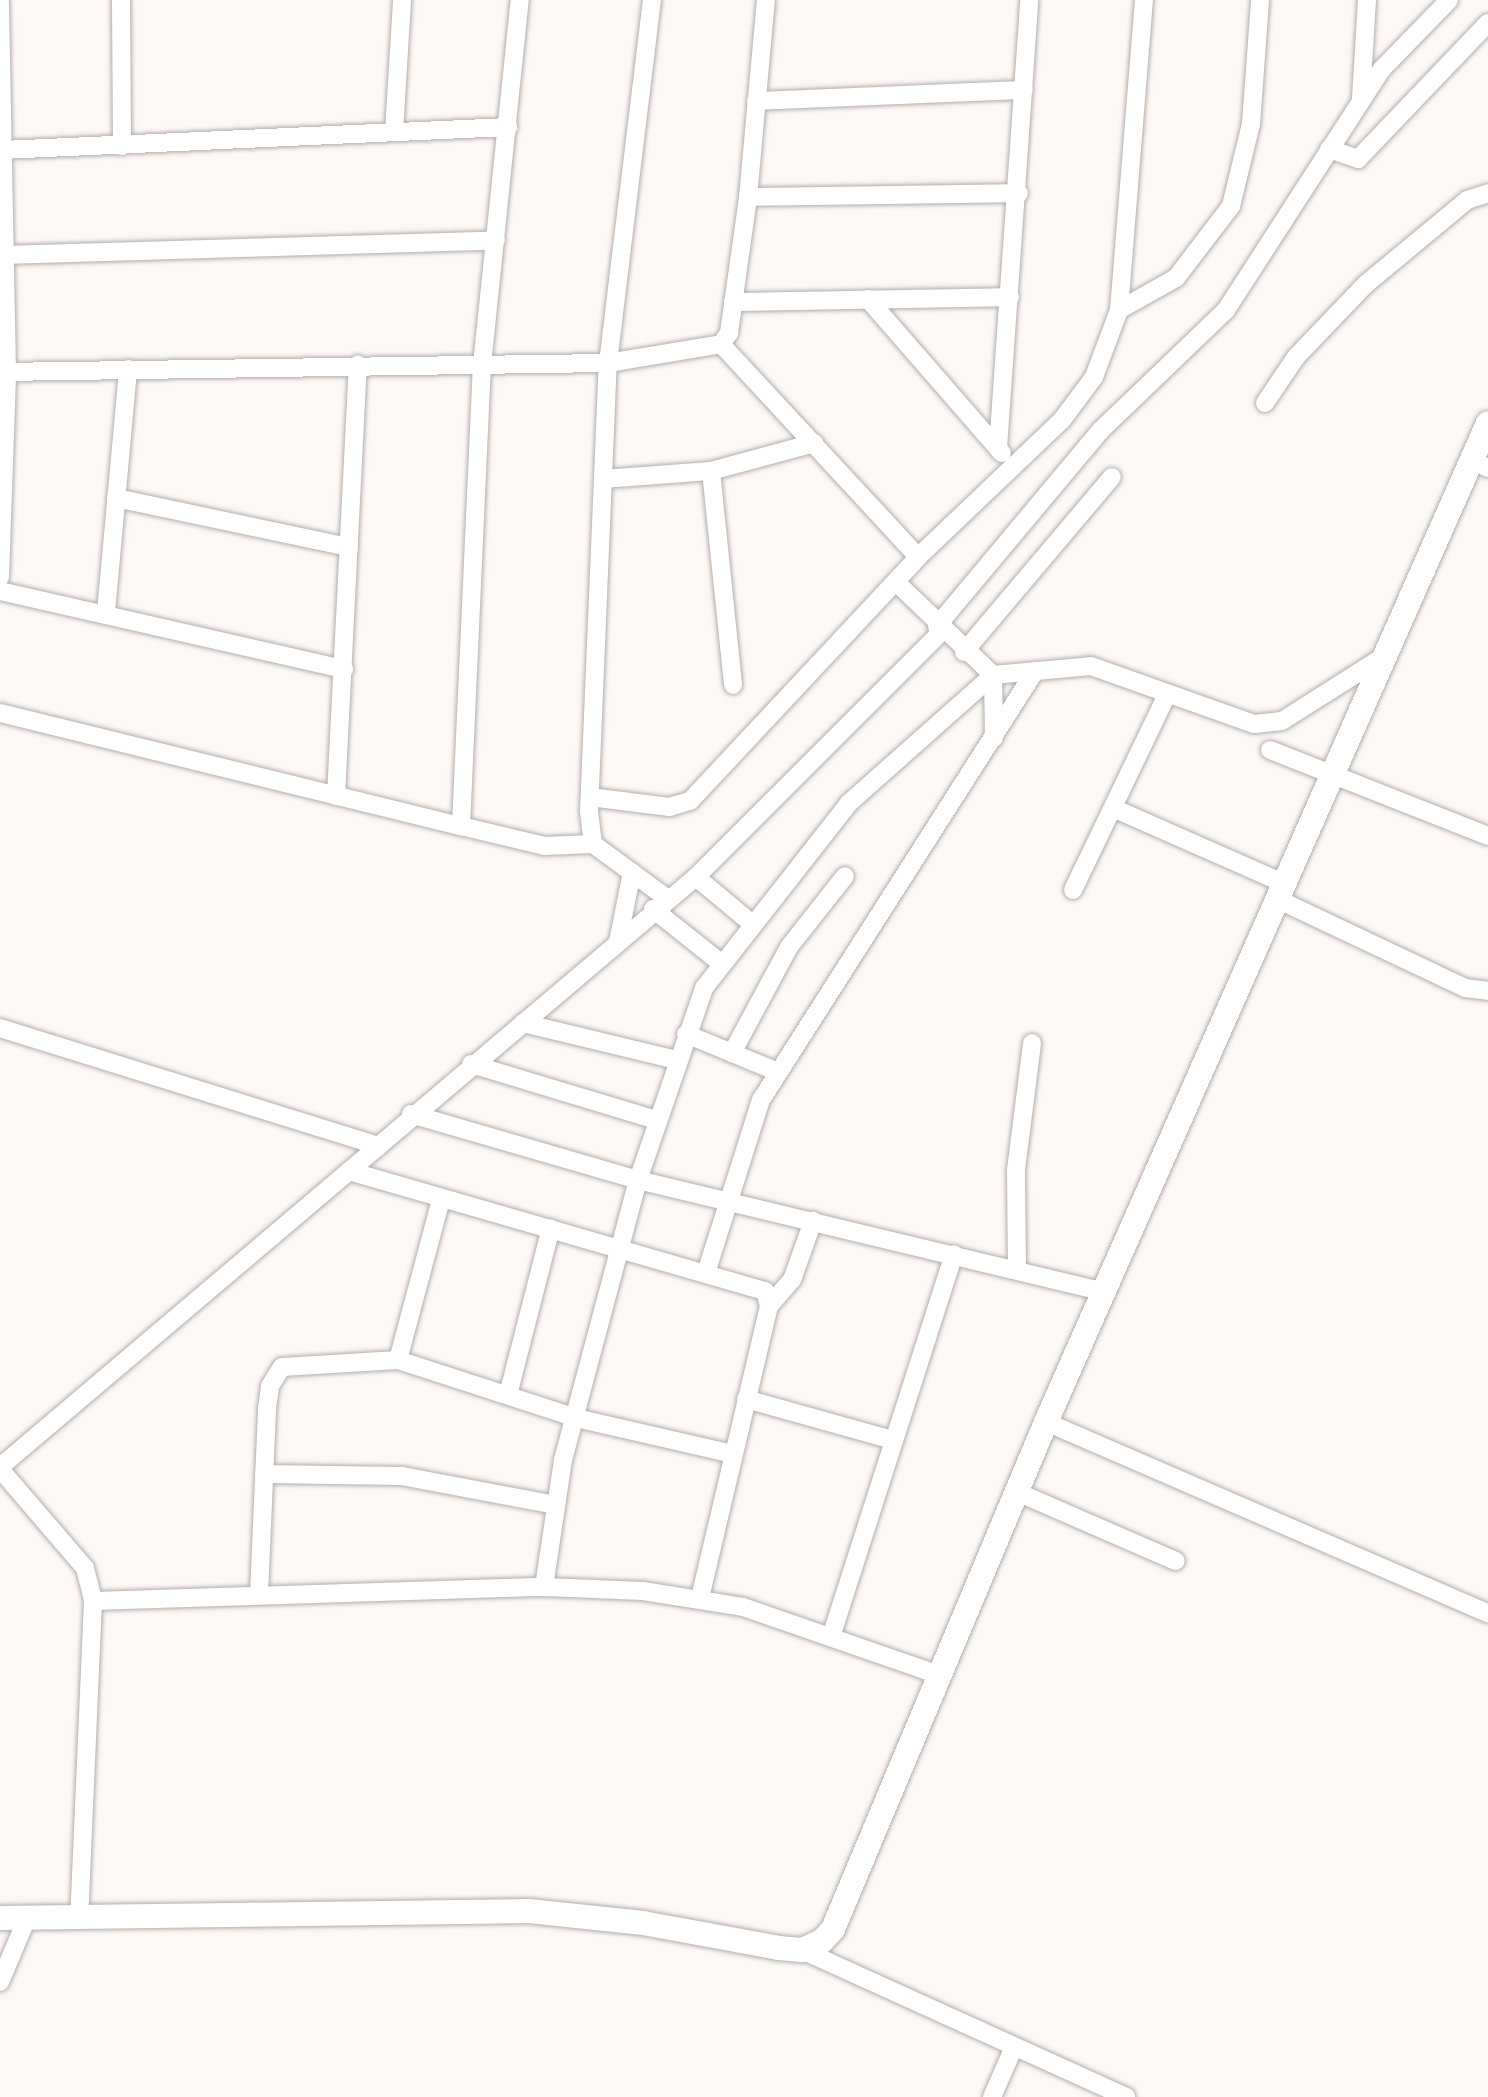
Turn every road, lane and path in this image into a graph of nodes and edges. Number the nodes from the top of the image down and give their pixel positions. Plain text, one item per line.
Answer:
1 (1, 0) edge
2 (121, 0) edge
3 (401, 0) edge
4 (520, 0) edge
5 (652, 0) edge
6 (766, 0) edge
7 (1029, 0) edge
8 (1144, 0) edge
9 (1260, 0) edge
10 (1367, 0) edge
11 (1450, 0) edge
12 (1488, 23) edge
13 (1024, 90) junction
14 (1361, 100) junction
15 (756, 101) junction
16 (508, 127) junction
17 (394, 132) junction
18 (122, 146) junction
19 (1329, 149) junction
20 (2, 150) junction
21 (1488, 192) edge
22 (1019, 193) junction
23 (748, 197) junction
24 (496, 240) junction
25 (4, 255) junction
26 (1010, 297) junction
27 (868, 299) junction
28 (733, 302) junction
29 (1119, 310) junction
30 (721, 344) junction
31 (608, 363) junction
32 (358, 365) junction
33 (482, 365) junction
34 (128, 369) junction
35 (4, 372) edge
36 (1265, 403) dead end
37 (1488, 423) edge
38 (814, 443) junction
39 (998, 448) junction
40 (1480, 464) edge
41 (1014, 466) junction
42 (711, 471) junction
43 (1112, 477) dead end
44 (603, 479) junction
45 (116, 498) junction
46 (1, 529) edge
47 (349, 547) junction
48 (918, 558) junction
49 (0, 577) edge
50 (897, 583) junction
51 (0, 591) edge
52 (106, 612) junction
53 (940, 629) junction
54 (964, 652) junction
55 (1385, 654) junction
56 (344, 668) junction
57 (1035, 671) junction
58 (993, 675) junction
59 (733, 685) dead end
60 (1167, 695) junction
61 (0, 713) edge
62 (994, 738) junction
63 (1270, 750) dead end
64 (1333, 773) junction
65 (336, 796) junction
66 (590, 797) junction
67 (1113, 808) junction
68 (461, 826) junction
69 (1488, 836) edge
70 (593, 844) junction
71 (632, 872) junction
72 (845, 876) dead end
73 (696, 877) junction
74 (1073, 890) dead end
75 (1280, 891) junction
76 (660, 904) junction
77 (751, 923) junction
78 (618, 942) junction
79 (721, 963) junction
80 (1488, 990) edge
81 (523, 1023) junction
82 (0, 1028) edge
83 (686, 1034) junction
84 (1032, 1043) dead end
85 (732, 1053) junction
86 (677, 1060) junction
87 (471, 1065) junction
88 (778, 1072) junction
89 (411, 1114) junction
90 (657, 1120) junction
91 (379, 1146) junction
92 (349, 1171) junction
93 (638, 1180) junction
94 (441, 1199) junction
95 (726, 1202) junction
96 (813, 1221) junction
97 (551, 1228) junction
98 (619, 1248) junction
99 (954, 1254) junction
100 (1017, 1270) junction
101 (706, 1273) junction
102 (1104, 1292) junction
103 (769, 1306) junction
104 (398, 1360) junction
105 (508, 1395) junction
106 (746, 1399) junction
107 (576, 1418) junction
108 (1046, 1422) junction
109 (893, 1440) junction
110 (733, 1454) junction
111 (0, 1468) edge
112 (264, 1474) junction
113 (1017, 1492) junction
114 (555, 1505) junction
115 (1177, 1561) dead end
116 (544, 1587) junction
117 (259, 1594) junction
118 (699, 1599) junction
119 (93, 1601) junction
120 (1488, 1613) edge
121 (831, 1637) junction
122 (939, 1675) junction
123 (79, 1916) junction
124 (27, 1918) junction
125 (0, 1919) edge
126 (802, 1950) junction
127 (0, 1982) edge
128 (1014, 2047) junction
129 (992, 2097) edge
130 (1126, 2097) edge

1 - 20 street
2 - 18 street
3 - 17 street
4 - 16 street
5 - 31 street
6 - 15 street
7 - 13 street
8 - 29 street
9 - 29 street
10 - 14 street
11 - 14 street
12 - 19 street
13 - 15 street
13 - 22 street
14 - 19 street
15 - 23 street
16 - 17 street
16 - 24 street
17 - 18 street
18 - 20 street
19 - 53 street
20 - 25 street
21 - 36 street
22 - 23 street
22 - 26 street
23 - 28 street
24 - 25 street
24 - 33 street
25 - 35 street
26 - 27 street
26 - 39 street
27 - 28 street
27 - 39 street
28 - 30 street
29 - 41 street
30 - 31 street
30 - 38 street
31 - 33 street
31 - 44 street
32 - 33 street
32 - 34 street
32 - 47 street
33 - 68 street
34 - 35 street
34 - 45 street
35 - 46 street
37 - 40 street
38 - 42 street
38 - 48 street
39 - 41 street
40 - 55 street
41 - 48 street
42 - 44 street
42 - 59 street
43 - 54 street
44 - 66 street
45 - 47 street
45 - 52 street
46 - 49 street
47 - 56 street
48 - 50 street
50 - 53 street
50 - 66 street
51 - 52 street
52 - 56 street
53 - 54 street
53 - 73 street
54 - 58 street
55 - 60 street
55 - 64 street
56 - 65 street
57 - 58 street
57 - 60 street
57 - 62 street
58 - 62 street
58 - 77 street
60 - 67 street
61 - 65 street
62 - 88 street
63 - 64 street
64 - 69 street
64 - 75 street
65 - 68 street
66 - 70 street
67 - 74 street
67 - 75 street
68 - 70 street
70 - 71 street
71 - 76 street
71 - 78 street
72 - 85 street
73 - 76 street
73 - 77 street
75 - 80 street
75 - 102 street
76 - 78 street
76 - 79 street
77 - 79 street
78 - 81 street
79 - 83 street
81 - 86 street
81 - 87 street
82 - 91 street
83 - 85 street
83 - 86 street
84 - 100 street
85 - 88 street
86 - 90 street
87 - 89 street
87 - 90 street
88 - 95 street
89 - 91 street
89 - 93 street
90 - 93 street
91 - 92 street
92 - 94 street
92 - 111 street
93 - 95 street
93 - 98 street
94 - 97 street
94 - 104 street
95 - 96 street
95 - 101 street
96 - 99 street
96 - 103 street
97 - 98 street
97 - 105 street
98 - 101 street
98 - 107 street
99 - 100 street
99 - 109 street
100 - 102 street
101 - 103 street
102 - 108 street
103 - 106 street
104 - 105 street
104 - 112 street
105 - 107 street
106 - 109 street
106 - 110 street
107 - 110 street
107 - 114 street
108 - 113 street
108 - 120 street
109 - 121 street
110 - 118 street
111 - 119 street
112 - 114 street
112 - 117 street
113 - 115 street
113 - 122 street
114 - 116 street
116 - 117 street
116 - 118 street
117 - 119 street
118 - 121 street
119 - 123 street
121 - 122 street
122 - 126 street
123 - 124 street
123 - 126 street
124 - 125 street
124 - 127 street
126 - 128 street
128 - 129 street
128 - 130 street

